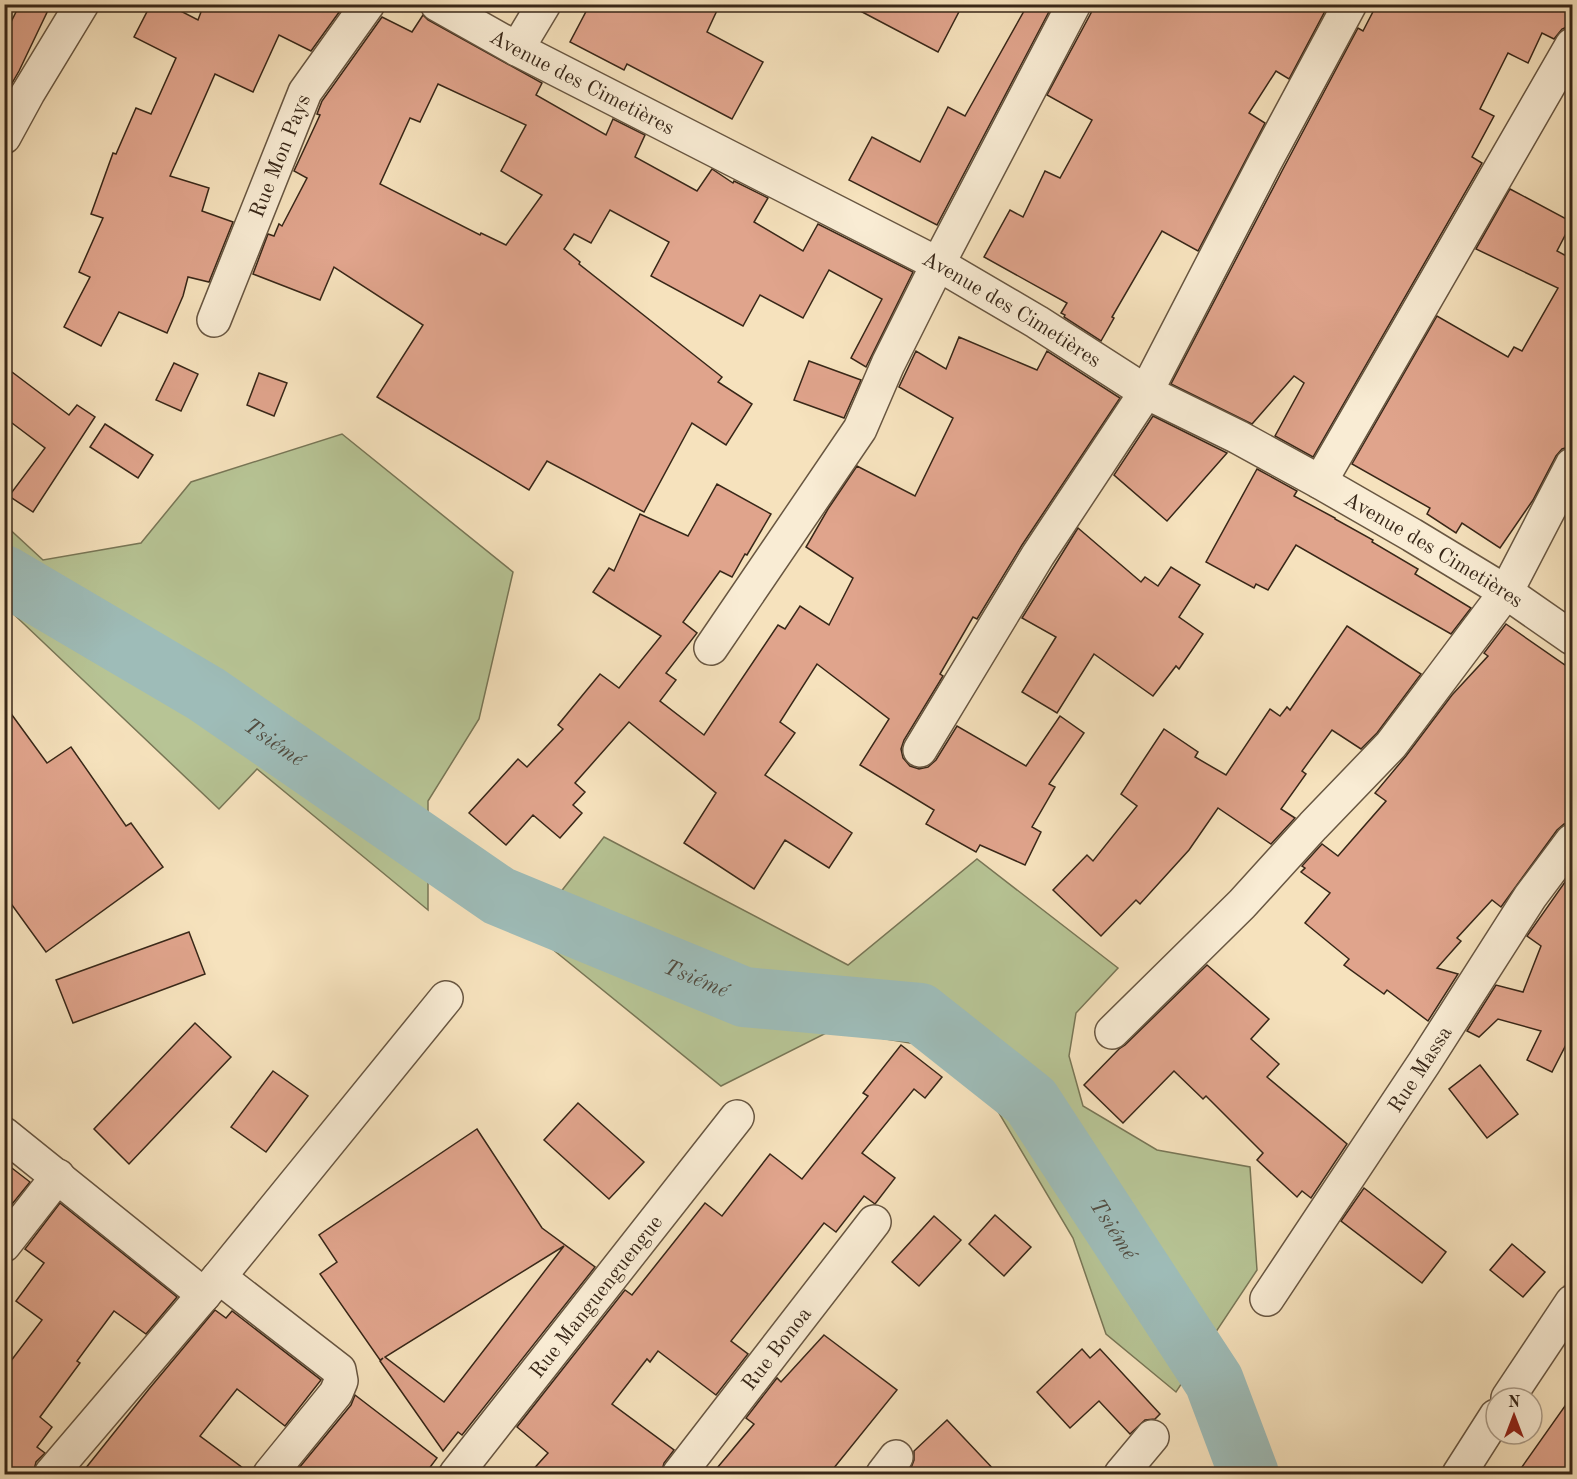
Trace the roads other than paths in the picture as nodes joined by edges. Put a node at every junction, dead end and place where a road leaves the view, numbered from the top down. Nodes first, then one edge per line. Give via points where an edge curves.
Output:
1 (82, 4) edge
2 (368, 4) edge
3 (437, 4) edge
4 (544, 4) edge
5 (1074, 4) edge
6 (1350, 4) edge
7 (1572, 45) edge
8 (516, 49) junction
9 (4, 137) edge
10 (938, 264) junction
11 (214, 320) dead end
12 (1146, 392) junction
13 (1572, 465) edge
14 (1320, 482) junction
15 (1506, 592) junction
16 (1572, 638) edge
17 (711, 648) dead end
18 (920, 750) dead end
19 (1572, 841) edge
20 (446, 998) dead end
21 (1112, 1032) dead end
22 (737, 1117) dead end
23 (4, 1134) edge
24 (58, 1176) junction
25 (874, 1222) dead end
26 (4, 1245) edge
27 (211, 1286) junction
28 (1267, 1299) dead end
29 (1572, 1302) edge
30 (1516, 1386) edge
31 (1484, 1435) edge
32 (1152, 1437) dead end
33 (51, 1474) edge
34 (270, 1474) edge
35 (456, 1474) edge
36 (679, 1474) edge
37 (1122, 1474) edge
38 (1459, 1474) edge

1 - 9 street
2 - 11 street, Rue Mon Pays via 304,92
3 - 8 street, Avenue des Cimetières
4 - 8 street
5 - 10 street
6 - 12 street
7 - 14 street
8 - 10 street, Avenue des Cimetières
10 - 12 street, Avenue des Cimetières
10 - 17 street via 860,429
12 - 14 street, Avenue des Cimetières
12 - 18 street via 1038,555
13 - 15 street
14 - 15 street, Avenue des Cimetières
15 - 16 street, Avenue des Cimetières
15 - 21 street via 1391,746 1242,904
19 - 28 street, Rue Massa via 1530,897
20 - 27 street
22 - 35 street, Rue Manguenguengue
23 - 24 street
24 - 26 street
24 - 27 street
25 - 36 street, Rue Bonoa
27 - 33 street
27 - 34 street via 339,1370 341,1381 336,1393
29 - 30 street
31 - 38 street
32 - 37 street

